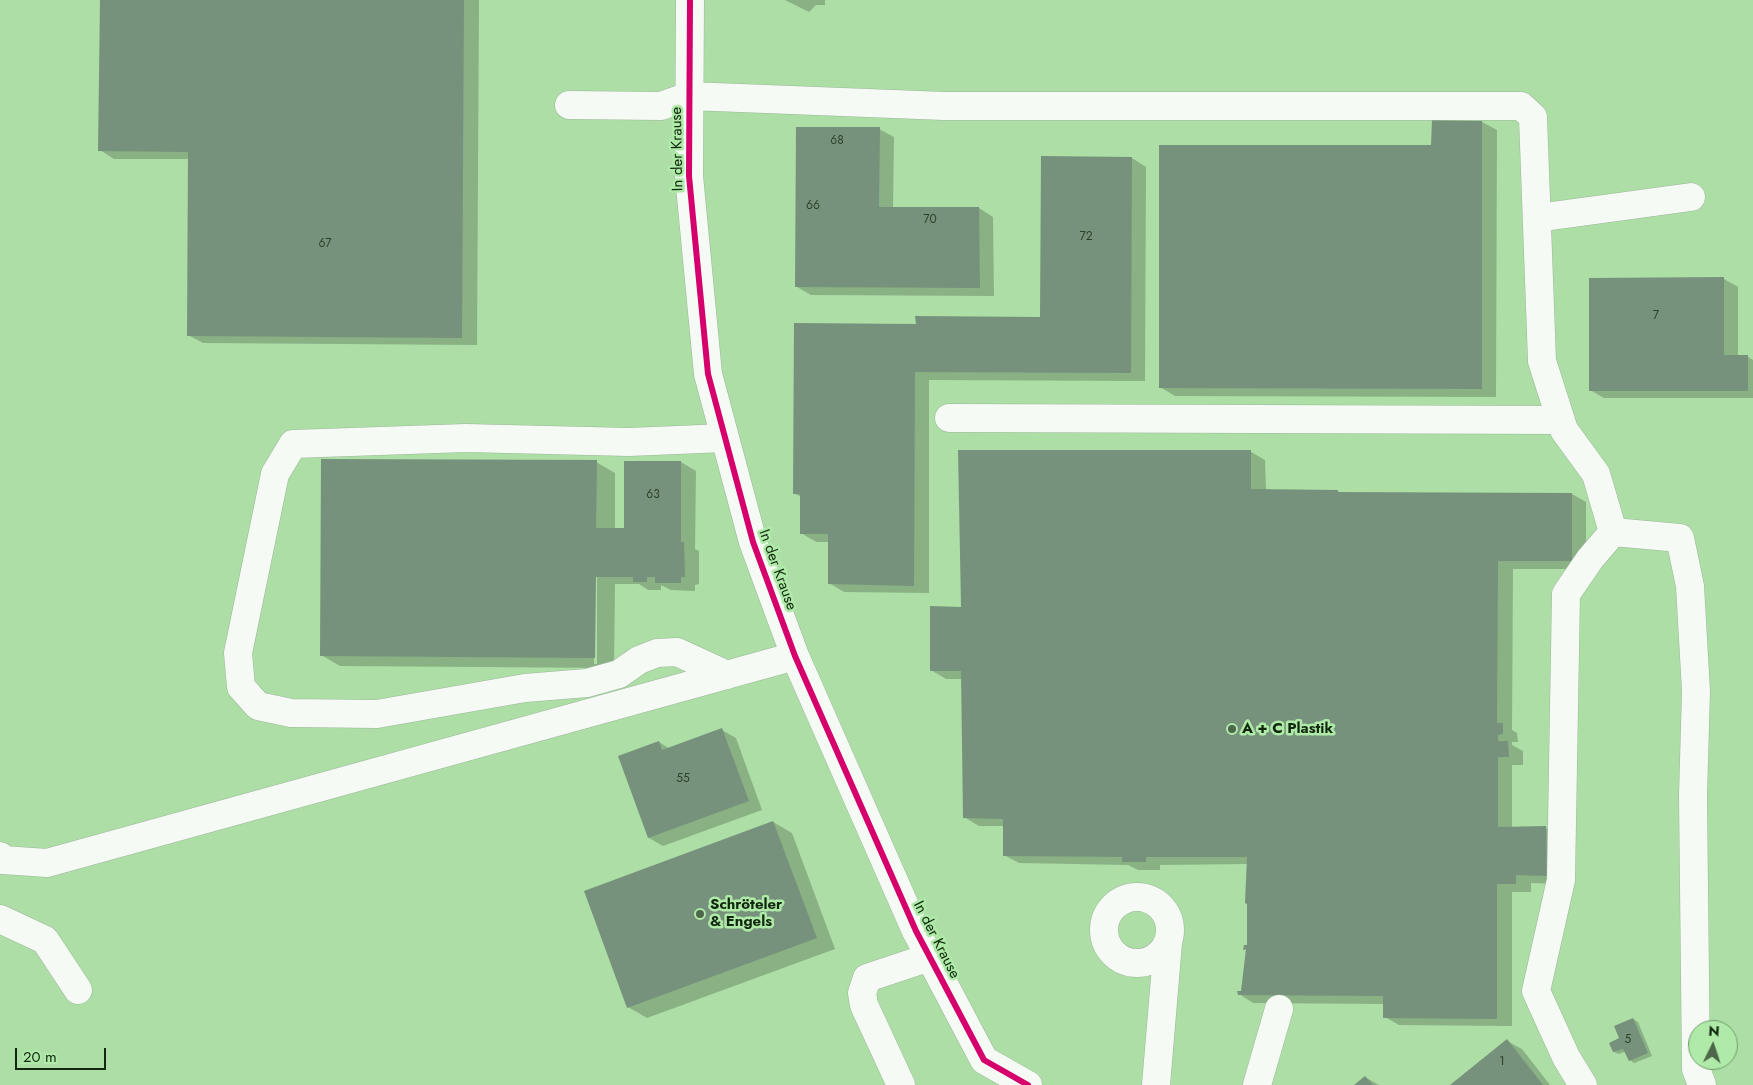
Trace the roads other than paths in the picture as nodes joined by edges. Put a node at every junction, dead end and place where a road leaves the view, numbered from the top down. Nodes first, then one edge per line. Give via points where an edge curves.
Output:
1 (690, 0) edge
2 (689, 96) junction
3 (569, 105) dead end
4 (1690, 197) dead end
5 (1537, 218) junction
6 (949, 418) dead end
7 (1561, 420) junction
8 (725, 438) junction
9 (1613, 532) junction
10 (795, 656) junction
11 (727, 675) junction
12 (1, 860) edge
13 (0, 919) edge
14 (1168, 944) dead end
15 (930, 957) junction
16 (78, 990) dead end
17 (1279, 1009) dead end
18 (900, 1085) edge
19 (1028, 1085) edge
20 (1156, 1085) edge
21 (1257, 1085) edge
22 (1583, 1085) edge
23 (1702, 1085) edge

1 - 2 street, In der Krause
2 - 3 street via 662,106
2 - 5 street via 944,106 1521,106 1533,117
2 - 8 street, In der Krause via 689,176 708,374
4 - 5 street
5 - 7 street via 1542,361
6 - 7 street
7 - 9 street via 1564,430 1596,474
8 - 10 street, In der Krause via 753,542
8 - 11 street via 629,442 466,438 293,444 275,474 238,653 241,687 258,706 291,713 377,714 525,688 587,683 618,674 657,653 677,652
9 - 22 street via 1566,594 1561,880 1536,992 1566,1057
9 - 23 street via 1680,538 1690,586 1696,691 1693,796 1696,1069
10 - 11 street
10 - 15 street, In der Krause
11 - 12 street via 47,863
13 - 16 street via 45,940
14 - 20 street
15 - 18 street via 867,978 862,993 864,1005
15 - 19 street, In der Krause via 984,1060
17 - 21 street

